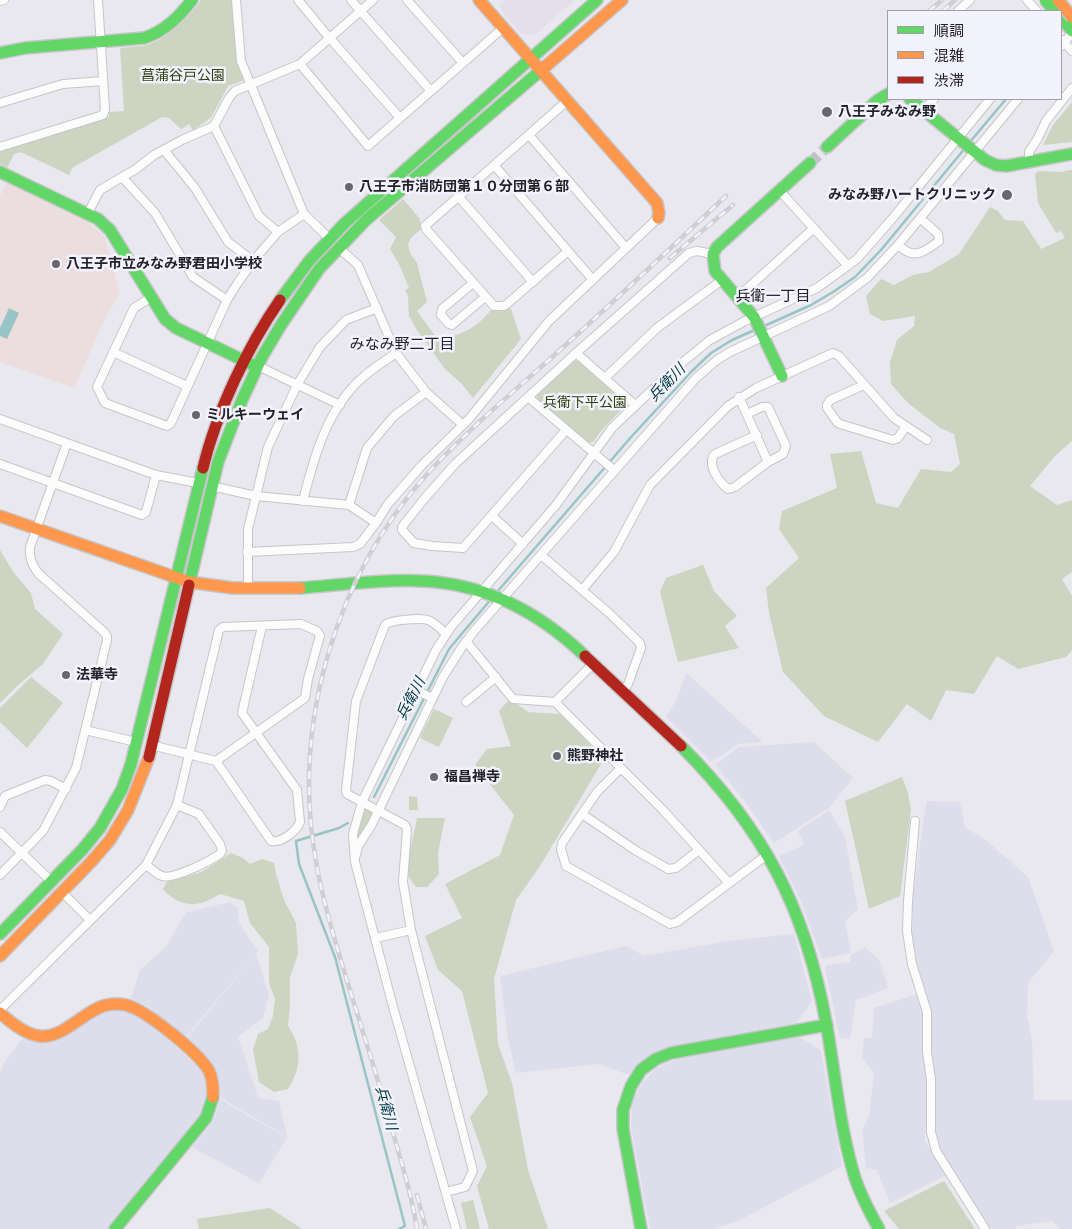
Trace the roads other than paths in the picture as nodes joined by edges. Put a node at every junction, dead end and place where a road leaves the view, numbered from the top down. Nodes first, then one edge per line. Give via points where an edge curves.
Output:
1 (4, 0) edge
2 (98, 0) edge
3 (192, 0) edge
4 (236, 0) edge
5 (298, 0) edge
6 (352, 0) edge
7 (373, 0) edge
8 (407, 0) edge
9 (479, 0) edge
10 (597, 0) edge
11 (622, 0) edge
12 (970, 0) edge
13 (1045, 0) edge
14 (1058, 0) edge
15 (1063, 0) edge
16 (0, 1) edge
17 (959, 10) edge
18 (1053, 10) edge
19 (1055, 10) edge
20 (361, 11) junction
21 (1072, 17) edge
22 (1062, 19) edge
23 (503, 28) junction
24 (1072, 32) edge
25 (330, 38) junction
26 (101, 42) junction
27 (1062, 42) edge
28 (1072, 51) edge
29 (0, 53) edge
30 (531, 59) junction
31 (463, 63) junction
32 (300, 64) junction
33 (540, 70) junction
34 (103, 81) junction
35 (250, 86) junction
36 (1072, 88) edge
37 (431, 91) junction
38 (887, 95) edge
39 (911, 100) edge
40 (933, 100) edge
41 (990, 100) edge
42 (1017, 100) edge
43 (568, 101) junction
44 (0, 103) edge
45 (924, 110) junction
46 (400, 118) junction
47 (214, 126) junction
48 (529, 135) junction
49 (967, 146) junction
50 (0, 147) edge
51 (827, 147) tunnel mouth
52 (164, 150) junction
53 (1072, 154) edge
54 (1030, 162) junction
55 (810, 163) tunnel mouth
56 (494, 165) junction
57 (0, 172) edge
58 (122, 178) junction
59 (780, 190) junction
60 (458, 196) junction
61 (88, 213) junction
62 (304, 214) junction
63 (658, 218) joint
64 (920, 218) junction
65 (814, 228) junction
66 (278, 232) junction
67 (330, 239) junction
68 (898, 245) junction
69 (339, 248) junction
70 (626, 248) junction
71 (568, 251) junction
72 (713, 254) junction
73 (253, 261) junction
74 (848, 266) junction
75 (592, 280) junction
76 (722, 280) junction
77 (533, 282) junction
78 (473, 283) junction
79 (485, 297) junction
80 (738, 297) junction
81 (150, 298) junction
82 (228, 300) junction
83 (377, 308) junction
84 (759, 327) junction
85 (207, 344) junction
86 (113, 352) junction
87 (396, 352) junction
88 (576, 353) junction
89 (245, 361) junction
90 (258, 366) junction
91 (782, 376) junction
92 (605, 378) junction
93 (298, 385) junction
94 (864, 385) junction
95 (187, 386) junction
96 (426, 392) junction
97 (528, 397) junction
98 (739, 397) junction
99 (340, 405) junction
100 (635, 405) junction
101 (747, 414) junction
102 (0, 419) edge
103 (463, 425) junction
104 (906, 426) junction
105 (566, 430) junction
106 (757, 435) junction
107 (927, 440) dead end
108 (67, 443) junction
109 (593, 453) junction
110 (768, 462) junction
111 (0, 464) edge
112 (613, 470) junction
113 (156, 475) junction
114 (53, 483) junction
115 (198, 483) junction
116 (211, 486) junction
117 (256, 496) junction
118 (303, 501) junction
119 (348, 505) junction
120 (0, 516) edge
121 (492, 516) junction
122 (376, 523) junction
123 (36, 529) junction
124 (524, 544) junction
125 (248, 552) junction
126 (541, 555) junction
127 (176, 578) junction
128 (189, 582) junction
129 (248, 589) junction
130 (582, 590) junction
131 (485, 592) junction
132 (501, 598) junction
133 (262, 626) junction
134 (446, 634) junction
135 (466, 641) junction
136 (594, 663) junction
137 (496, 678) junction
138 (623, 691) junction
139 (418, 692) junction
140 (431, 698) junction
141 (466, 702) dead end
142 (555, 702) junction
143 (85, 730) junction
144 (256, 732) junction
145 (136, 742) junction
146 (151, 745) junction
147 (189, 754) junction
148 (216, 761) junction
149 (621, 768) junction
150 (66, 789) junction
151 (363, 804) junction
152 (177, 805) junction
153 (0, 806) edge
154 (376, 809) junction
155 (582, 814) junction
156 (915, 821) dead end
157 (0, 832) edge
158 (699, 850) junction
159 (22, 853) junction
160 (767, 855) junction
161 (355, 862) junction
162 (146, 865) junction
163 (0, 875) edge
164 (51, 881) junction
165 (729, 883) junction
166 (62, 892) junction
167 (90, 920) junction
168 (411, 930) junction
169 (0, 934) edge
170 (376, 938) junction
171 (0, 956) edge
172 (0, 1012) edge
173 (827, 1025) junction
174 (446, 1192) junction
175 (115, 1229) edge
176 (456, 1229) edge
177 (641, 1229) edge
178 (879, 1229) edge
179 (985, 1229) edge

1 - 16 street
2 - 26 street
3 - 26 street via 168,26 154,34 138,40
4 - 35 street via 241,61
5 - 25 street
6 - 20 street
7 - 20 street
8 - 31 street
9 - 23 street
10 - 30 street
11 - 33 street
12 - 17 street
13 - 18 street, bridge
14 - 21 street, bridge
15 - 19 street
20 - 25 street
20 - 37 street
22 - 24 street
23 - 30 street
23 - 31 street
24 - 27 street
25 - 32 street
25 - 46 street
26 - 29 street
26 - 34 street
27 - 28 street
30 - 33 street
30 - 67 street via 361,207
31 - 37 street
32 - 35 street
32 - 46 street via 368,146
33 - 43 street
33 - 69 street via 368,218
34 - 44 street via 63,84
34 - 50 street via 103,115
35 - 47 street via 232,93
35 - 62 street
36 - 54 street via 1046,121 1028,152
37 - 46 street
38 - 51 street
39 - 45 street
40 - 45 street
41 - 49 street
42 - 49 street
43 - 48 street
43 - 63 street via 657,204
45 - 49 street
47 - 52 street
47 - 66 street via 259,216
48 - 56 street
48 - 70 street
49 - 54 street via 996,165
49 - 64 street
49 - 74 street
52 - 58 street
52 - 73 street via 195,188 230,245
53 - 54 street
55 - 59 street
56 - 60 street
56 - 71 street
57 - 61 street
58 - 61 street via 98,191
58 - 82 street via 155,213 193,277
59 - 65 street
59 - 72 street
60 - 77 street
60 - 78 street via 425,228
61 - 81 street via 110,230
62 - 66 street
62 - 67 street
63 - 70 street
64 - 68 street
64 - 68 street via 938,234 939,241 914,255
65 - 74 street
65 - 80 street
66 - 73 street
67 - 89 street via 295,280
68 - 84 street via 867,278 842,297 813,314
69 - 83 street via 357,264
69 - 90 street via 306,287
70 - 75 street
71 - 75 street
71 - 77 street
72 - 76 street via 715,271
72 - 88 street via 696,250 690,253
73 - 82 street
74 - 84 street
75 - 103 street via 548,321
76 - 80 street
76 - 92 street via 657,328
77 - 79 street via 504,306 492,305
78 - 79 street
78 - 79 street via 442,309 445,320 452,325
80 - 84 street
81 - 85 street via 168,323
81 - 86 street via 134,308
82 - 85 street
83 - 87 street
83 - 93 street via 346,320 320,347
84 - 91 street
84 - 100 street via 710,340
84 - 112 street via 706,370
85 - 89 street
85 - 95 street
86 - 95 street
86 - 95 street via 97,387 108,405 167,426
87 - 96 street
87 - 99 street via 362,378
88 - 92 street
88 - 97 street
89 - 90 street
89 - 115 street via 218,419
90 - 93 street
90 - 116 street via 231,424
91 - 94 street via 833,353
91 - 98 street
92 - 100 street
93 - 99 street
93 - 117 street via 268,447
94 - 104 street via 894,418
94 - 104 street via 827,402 827,408 837,422 893,440
96 - 103 street
96 - 119 street via 394,416 367,448
97 - 105 street
97 - 121 street via 449,470 402,530 414,543 460,548
98 - 101 street
98 - 130 street via 650,485 614,552
99 - 118 street via 326,428 314,459
100 - 109 street
101 - 106 street
101 - 110 street via 768,407 786,446 783,454
102 - 108 street
103 - 122 street via 422,465
104 - 107 street
105 - 109 street
105 - 121 street
106 - 110 street
106 - 110 street via 715,454 711,463 725,487 732,489
108 - 113 street
108 - 114 street
109 - 112 street
109 - 124 street
111 - 114 street
112 - 126 street
113 - 114 street via 146,512 142,515
113 - 115 street
114 - 123 street
115 - 127 street
116 - 117 street
116 - 128 street
117 - 118 street
117 - 125 street via 248,529
118 - 119 street
119 - 122 street
120 - 123 street
121 - 124 street
122 - 125 street via 360,544 353,547
123 - 127 street
123 - 143 street via 30,547 33,566 106,636
124 - 131 street
125 - 129 street
126 - 130 street
126 - 132 street
127 - 128 street
127 - 145 street
128 - 129 street
128 - 146 street
129 - 131 street via 422,581
130 - 138 street via 640,643
131 - 132 street
131 - 134 street
132 - 135 street
132 - 136 street via 543,619
133 - 144 street via 242,710
133 - 144 street via 301,624 320,636 305,698
133 - 147 street via 223,627 217,632
134 - 139 street
134 - 151 street via 425,619 390,621 385,625 356,701 346,790
135 - 137 street
135 - 140 street
136 - 138 street
136 - 142 street
137 - 141 street
137 - 142 street via 513,698
138 - 160 street via 706,772 740,814
139 - 140 street
139 - 151 street
140 - 154 street
142 - 149 street
143 - 145 street
143 - 150 street via 76,768
144 - 148 street
144 - 148 street via 299,794 299,825 280,841 271,841
145 - 164 street via 125,781 100,828
146 - 147 street
146 - 166 street via 139,786 121,823 100,852
147 - 148 street
147 - 152 street
149 - 155 street via 597,792
149 - 158 street
150 - 153 street via 45,780 5,796
150 - 159 street via 43,831
151 - 154 street
151 - 161 street via 354,828
152 - 162 street
152 - 162 street via 199,814 222,851 201,866 167,877
154 - 161 street via 358,846
154 - 168 street via 407,827 403,882
155 - 158 street via 668,869 676,868
155 - 165 street via 561,846 566,866 667,923 677,922
156 - 179 street via 907,931 912,964 927,1012 930,1132 936,1151
157 - 159 street
158 - 165 street
159 - 163 street
159 - 164 street
160 - 165 street
160 - 173 street via 804,937
161 - 170 street
162 - 167 street
164 - 169 street
166 - 167 street
166 - 171 street
167 - 172 street
168 - 170 street
168 - 174 street via 473,1171 465,1187
170 - 174 street
172 - 175 street via 22,1031 42,1036 61,1032 97,1009 118,1004 134,1008 196,1056 209,1072 213,1097 206,1118
173 - 177 street via 671,1053 641,1070 627,1094 622,1120
173 - 178 street via 855,1178
174 - 176 street

